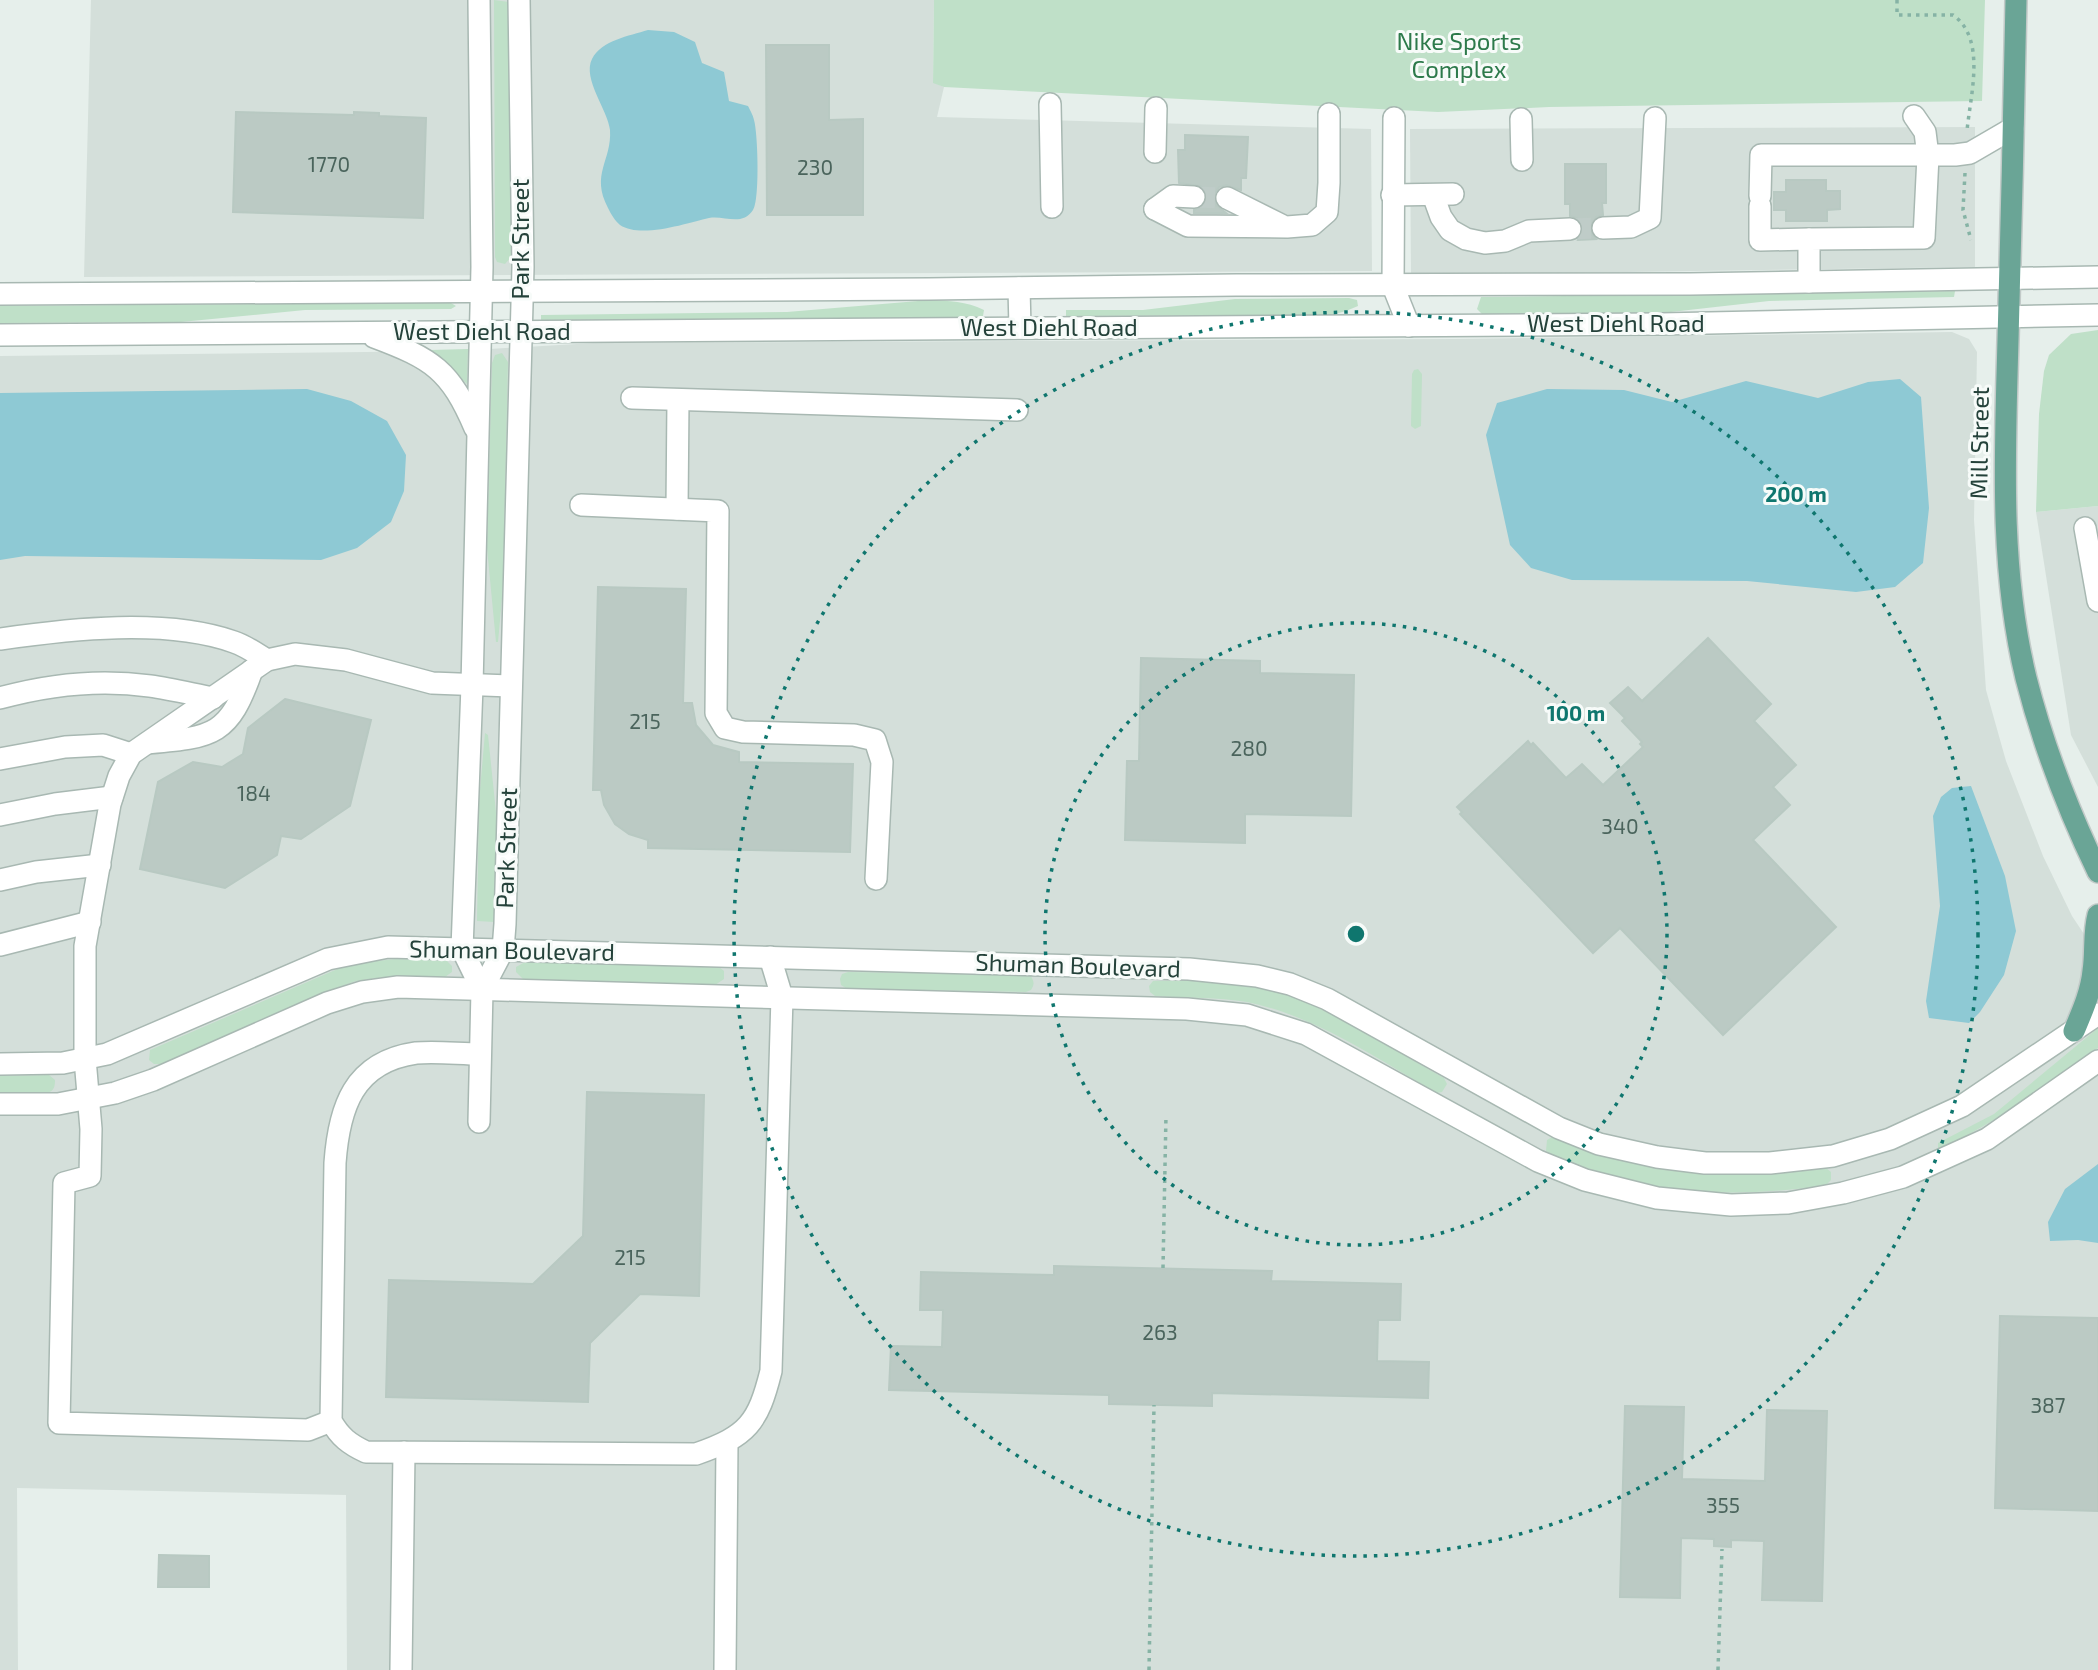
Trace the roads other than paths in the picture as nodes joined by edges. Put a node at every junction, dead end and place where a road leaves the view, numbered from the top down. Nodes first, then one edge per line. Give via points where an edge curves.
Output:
1 (479, 0) edge
2 (519, 0) edge
3 (2016, 0) edge
4 (1050, 104) dead end
5 (1156, 108) dead end
6 (1329, 114) dead end
7 (1914, 116) dead end
8 (1394, 118) dead end
9 (1655, 118) dead end
10 (1521, 119) dead end
11 (2013, 128) junction
12 (1155, 152) dead end
13 (1928, 156) junction
14 (1522, 160) dead end
15 (1392, 195) junction
16 (1194, 201) tunnel mouth
17 (1227, 202) tunnel mouth
18 (1052, 207) dead end
19 (1287, 228) junction
20 (1603, 228) tunnel mouth
21 (1570, 229) tunnel mouth
22 (1809, 239) junction
23 (2098, 277) edge
24 (2010, 278) junction
25 (1809, 282) junction
26 (1392, 286) junction
27 (1019, 288) junction
28 (481, 292) junction
29 (522, 292) junction
30 (0, 294) edge
31 (2098, 315) edge
32 (2009, 318) junction
33 (1409, 326) junction
34 (1020, 328) junction
35 (520, 331) junction
36 (480, 332) junction
37 (362, 333) junction
38 (0, 335) edge
39 (632, 398) dead end
40 (678, 400) junction
41 (1017, 410) dead end
42 (478, 434) junction
43 (581, 505) dead end
44 (677, 509) junction
45 (2085, 528) dead end
46 (2098, 601) edge
47 (0, 639) edge
48 (260, 665) junction
49 (472, 686) junction
50 (511, 686) junction
51 (0, 698) edge
52 (213, 698) junction
53 (139, 749) junction
54 (0, 759) edge
55 (112, 797) junction
56 (0, 816) edge
57 (100, 865) junction
58 (2098, 872) edge
59 (876, 878) dead end
60 (0, 880) edge
61 (2098, 915) edge
62 (90, 922) junction
63 (0, 945) edge
64 (462, 949) junction
65 (503, 950) junction
66 (769, 957) junction
67 (482, 990) junction
68 (782, 997) junction
69 (2098, 1014) edge
70 (2074, 1031) junction
71 (480, 1054) junction
72 (85, 1059) junction
73 (2098, 1061) edge
74 (0, 1063) edge
75 (89, 1099) junction
76 (0, 1104) edge
77 (479, 1122) dead end
78 (331, 1421) junction
79 (727, 1443) junction
80 (404, 1452) junction
81 (401, 1670) edge
82 (725, 1670) edge

1 - 28 street, Park Street
2 - 29 street, Park Street
3 - 11 main road, Mill Street
4 - 18 street
5 - 12 street
6 - 19 street via 1326,212 1312,225
7 - 13 street via 1925,132
8 - 15 street
9 - 20 street via 1650,218 1630,226
10 - 14 street
11 - 13 street via 1966,153
11 - 24 main road, Mill Street
13 - 22 street via 1924,237
13 - 22 street via 1760,155 1760,240
15 - 21 street via 1443,195 1441,217 1450,230 1485,243 1529,231
15 - 26 street
16 - 19 street via 1155,209 1188,226
17 - 19 street
22 - 25 street
23 - 24 street, West Diehl Road
24 - 25 street, West Diehl Road
24 - 32 main road, Mill Street
25 - 26 street, West Diehl Road
26 - 27 street, West Diehl Road
26 - 33 street
27 - 29 street, West Diehl Road
27 - 34 street
28 - 29 street, West Diehl Road
28 - 30 street, West Diehl Road
28 - 36 street, Park Street
29 - 35 street, Park Street
31 - 32 street, West Diehl Road
32 - 33 street, West Diehl Road
32 - 58 main road, Mill Street via 2004,481 2014,613 2026,678 2048,749
33 - 34 street, West Diehl Road
34 - 35 street, West Diehl Road
35 - 36 street, West Diehl Road
35 - 50 street, Park Street
36 - 37 street, West Diehl Road
36 - 42 street, Park Street
37 - 38 street, West Diehl Road
37 - 42 street via 408,349 440,371 461,395
39 - 40 street
40 - 41 street
40 - 44 street
42 - 49 street, Park Street
43 - 44 street
44 - 59 street via 718,511 716,713 725,728 875,740 882,762
45 - 46 street
47 - 48 street via 69,629 195,632 236,643
48 - 49 street via 295,654 346,660 432,683
48 - 52 street
48 - 53 street via 237,708 218,729
49 - 50 street
49 - 64 street, Park Street
50 - 65 street, Park Street
51 - 52 street via 95,683 148,685
52 - 53 street
53 - 54 street via 65,747
53 - 55 street via 119,776
55 - 56 street
55 - 57 street
57 - 60 street
57 - 62 street
61 - 70 main road via 2093,972
62 - 63 street
62 - 72 street via 85,946
64 - 65 street, Shuman Boulevard
64 - 67 street, Park Street
64 - 72 street, Shuman Boulevard via 388,947 328,959 107,1054
65 - 66 street, Shuman Boulevard
65 - 67 street, Park Street
66 - 68 street
66 - 70 street, Shuman Boulevard via 1189,969 1256,976 1326,999 1559,1128 1599,1144 1705,1163 1770,1163 1833,1156 1890,1139 1962,1106
67 - 68 street, Shuman Boulevard
67 - 71 street
67 - 75 street, Shuman Boulevard via 397,987 362,992 153,1080
68 - 73 street, Shuman Boulevard via 1187,1009 1247,1015 1306,1034 1501,1142 1585,1180 1657,1198 1731,1205 1788,1203 1903,1177 1987,1139
68 - 79 street via 771,1371 764,1401 750,1424
69 - 70 street, Shuman Boulevard
71 - 77 street
71 - 78 street via 416,1053 387,1061 362,1079 345,1104 335,1163
72 - 74 street, Shuman Boulevard
72 - 75 street
75 - 76 street, Shuman Boulevard
75 - 78 street via 90,1176 64,1184 58,1423 308,1430
78 - 80 street via 338,1434 366,1451
79 - 80 street via 696,1454
79 - 82 street
80 - 81 street

